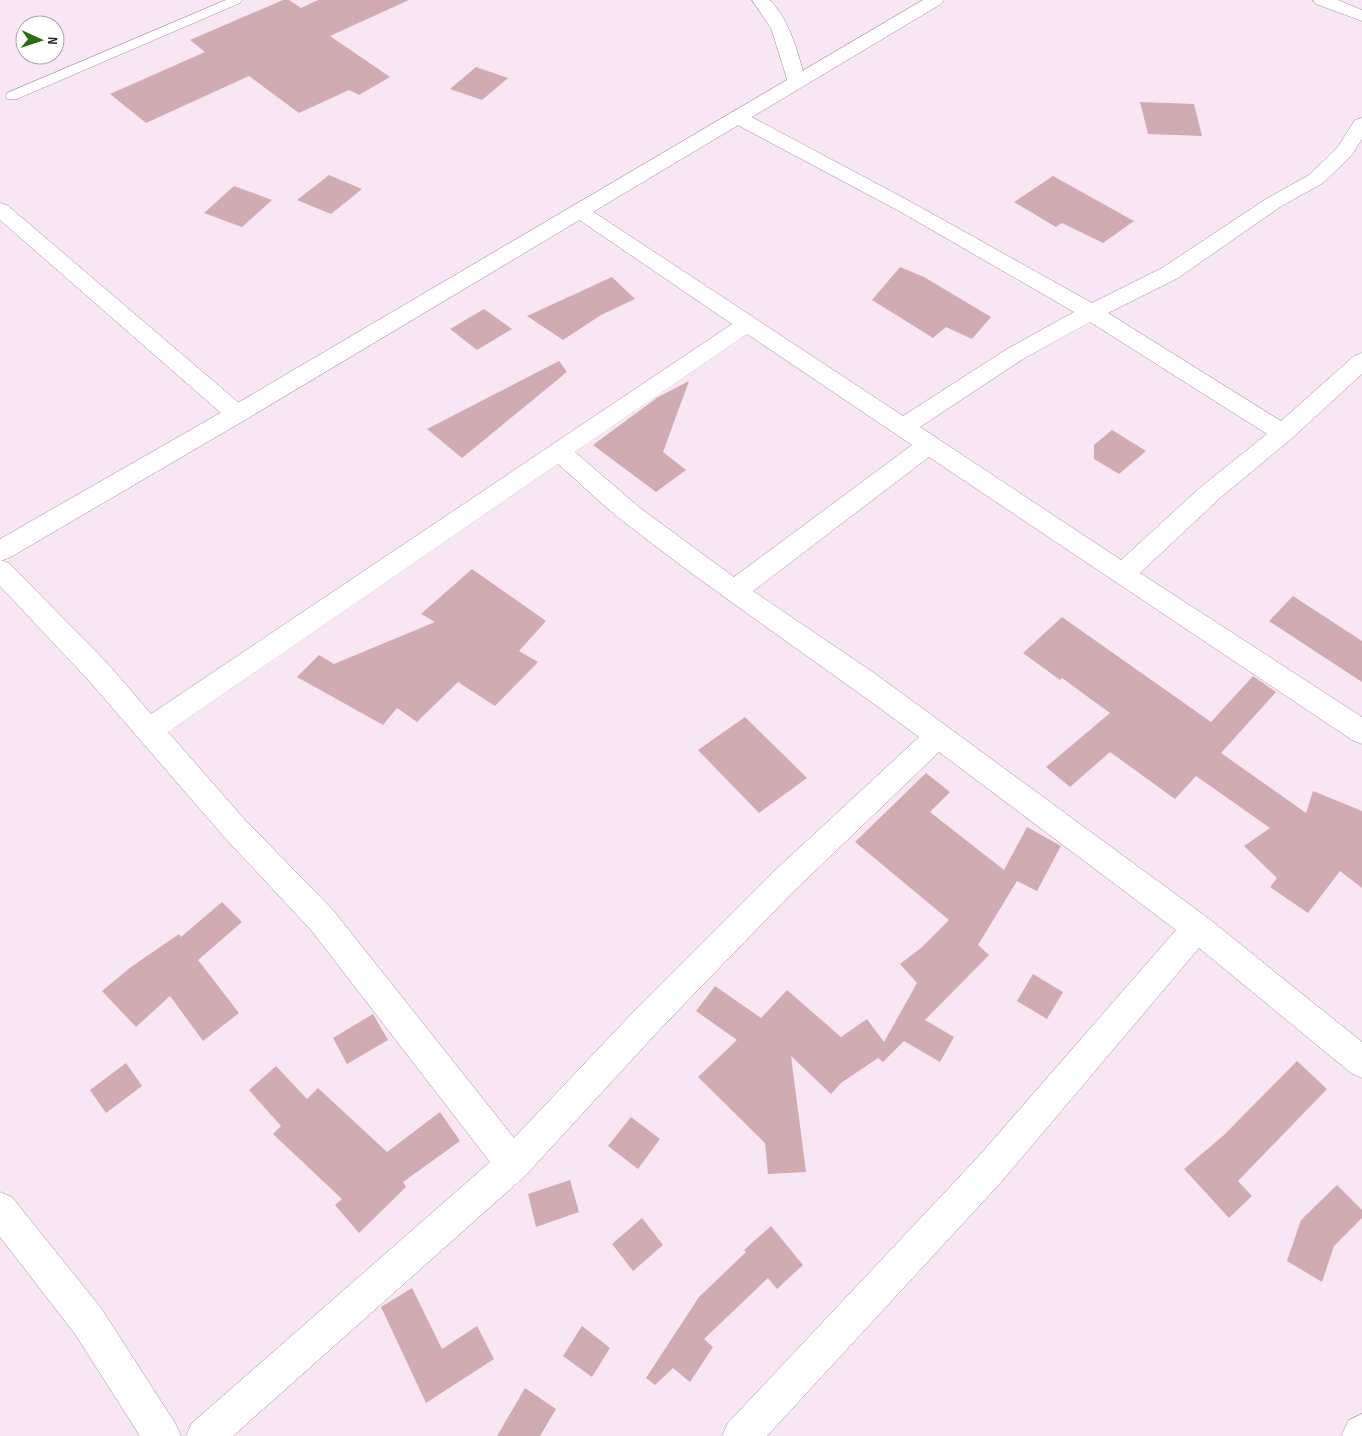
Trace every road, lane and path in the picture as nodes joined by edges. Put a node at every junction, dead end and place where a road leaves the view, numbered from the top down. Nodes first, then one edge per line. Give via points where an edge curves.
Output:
1 (761, 0) edge
2 (936, 0) edge
3 (1322, 0) edge
4 (229, 1) edge
5 (1362, 16) edge
6 (797, 82) junction
7 (12, 96) dead end
8 (738, 117) junction
9 (1362, 124) edge
10 (0, 209) edge
11 (579, 211) junction
12 (1091, 312) junction
13 (748, 323) junction
14 (1362, 361) edge
15 (237, 414) junction
16 (903, 427) junction
17 (1283, 433) junction
18 (930, 446) junction
19 (559, 451) junction
20 (0, 551) edge
21 (0, 570) edge
22 (1122, 574) junction
23 (734, 591) junction
24 (149, 730) junction
25 (1362, 732) edge
26 (938, 736) junction
27 (1197, 928) junction
28 (1362, 1062) edge
29 (513, 1164) junction
30 (0, 1209) edge
31 (1362, 1433) edge
32 (162, 1436) edge
33 (205, 1436) edge
34 (741, 1436) edge
35 (1360, 1436) edge

1 - 6 street via 772,11 784,36
2 - 6 street
3 - 5 street
4 - 7 lane
6 - 8 street
8 - 11 street
8 - 12 street
9 - 12 street via 1344,152 1316,179 1273,203 1170,273
10 - 15 street
11 - 13 street
11 - 15 street
12 - 16 street via 1015,354
12 - 17 street
13 - 16 street
13 - 19 street
14 - 17 street
15 - 20 street
16 - 18 street
17 - 22 street via 1211,492
18 - 22 street
18 - 23 street
19 - 23 street via 631,514
19 - 24 street
21 - 24 street
22 - 25 street
23 - 26 street via 860,677
24 - 29 street via 235,829 322,920
26 - 27 street
26 - 29 street via 781,884 650,1017
27 - 28 street
27 - 34 street via 990,1170
29 - 33 street
30 - 32 street via 88,1321
31 - 35 street

